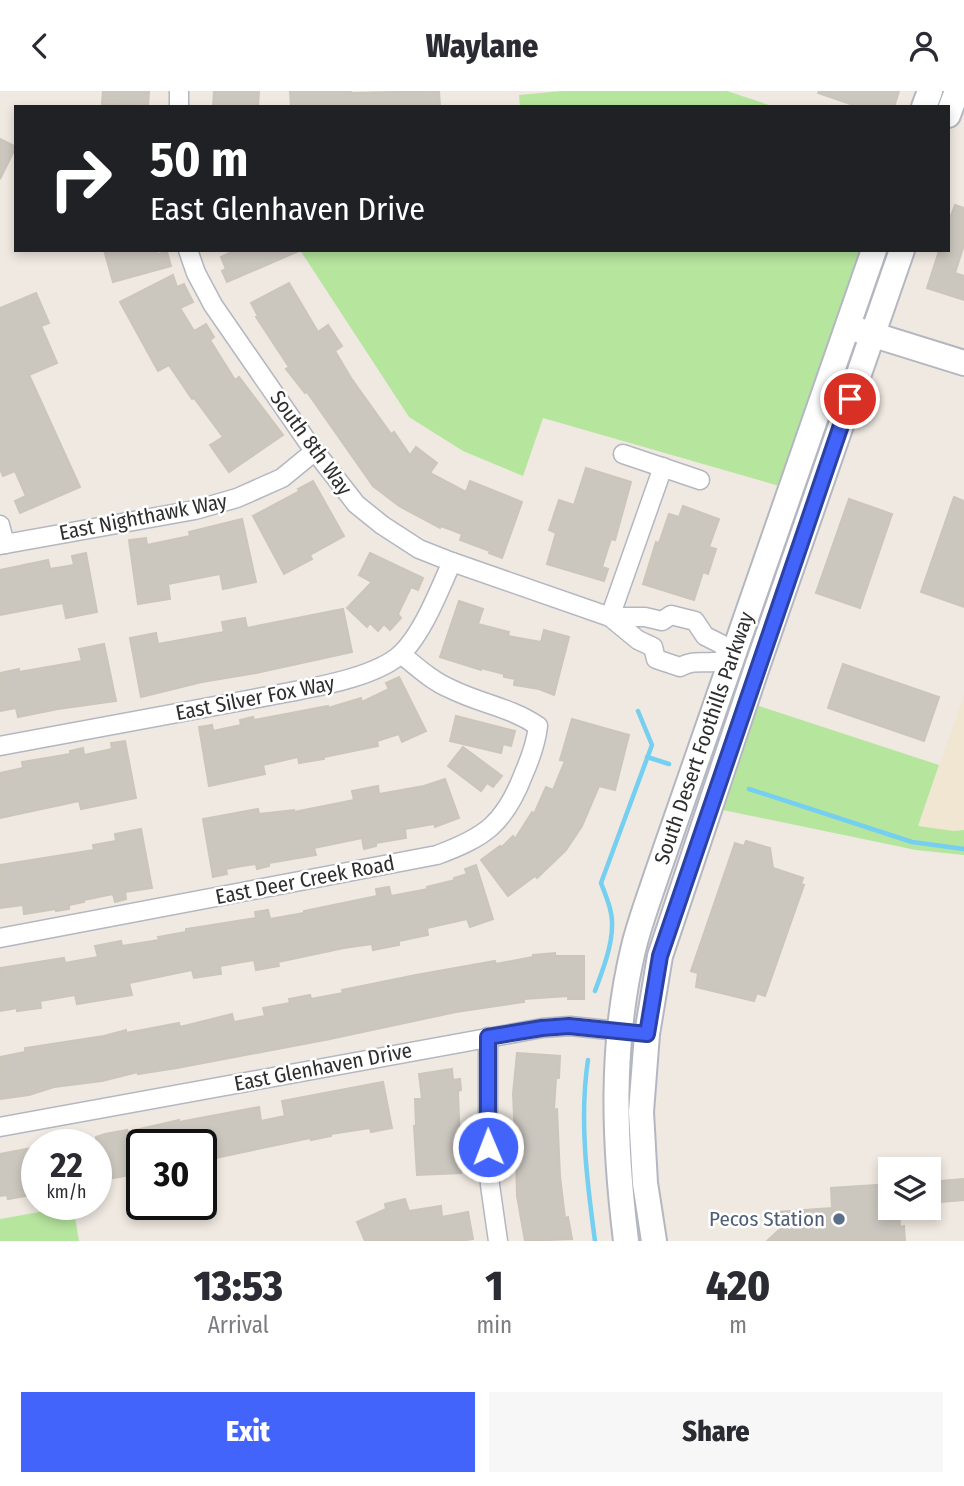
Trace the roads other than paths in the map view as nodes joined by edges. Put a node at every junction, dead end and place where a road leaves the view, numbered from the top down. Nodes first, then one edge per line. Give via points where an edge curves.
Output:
1 (957, 91) edge
2 (950, 110) edge
3 (189, 252) edge
4 (873, 252) edge
5 (901, 252) edge
6 (848, 326) junction
7 (872, 334) junction
8 (964, 363) edge
9 (315, 451) junction
10 (623, 454) dead end
11 (663, 467) junction
12 (701, 480) dead end
13 (0, 525) edge
14 (2, 544) edge
15 (452, 562) junction
16 (610, 617) junction
17 (662, 621) junction
18 (701, 630) junction
19 (653, 647) junction
20 (401, 654) junction
21 (732, 659) junction
22 (690, 662) junction
23 (0, 746) edge
24 (0, 938) edge
25 (619, 1030) junction
26 (647, 1034) junction
27 (488, 1037) junction
28 (0, 1128) edge
29 (498, 1241) edge
30 (626, 1241) edge
31 (654, 1241) edge

1 - 2 street
3 - 9 street, South 8th Way via 213,305
4 - 6 street, South Desert Foothills Parkway
5 - 7 street, South Desert Foothills Parkway
6 - 7 street
6 - 21 street, South Desert Foothills Parkway
7 - 8 street
7 - 26 street, South Desert Foothills Parkway via 660,956
9 - 14 street, East Nighthawk Way via 282,478 227,501
9 - 15 street, South 8th Way via 356,504 419,549
10 - 11 street
11 - 12 street
11 - 16 street
13 - 14 street
15 - 16 street, South 8th Way
15 - 20 street, East Silver Fox Way via 434,602
16 - 17 street, South 8th Way
16 - 19 street, South 8th Way via 638,641
17 - 18 street, South 8th Way via 671,615 695,621
17 - 19 street
18 - 21 street, South 8th Way
18 - 22 street
19 - 22 street, South 8th Way via 656,659 680,667
20 - 23 street, East Silver Fox Way via 370,672 332,684
20 - 24 street, East Deer Creek Road via 452,690 520,714 538,726 537,742 512,802 491,828 469,843 437,855
21 - 22 street, South 8th Way
21 - 25 street, South Desert Foothills Parkway via 639,932
25 - 26 street, East Glenhaven Drive
25 - 27 street, East Glenhaven Drive via 569,1026
25 - 30 street, South Desert Foothills Parkway via 616,1152
26 - 31 street, South Desert Foothills Parkway via 641,1128
27 - 28 street, East Glenhaven Drive
27 - 29 street via 488,1147

